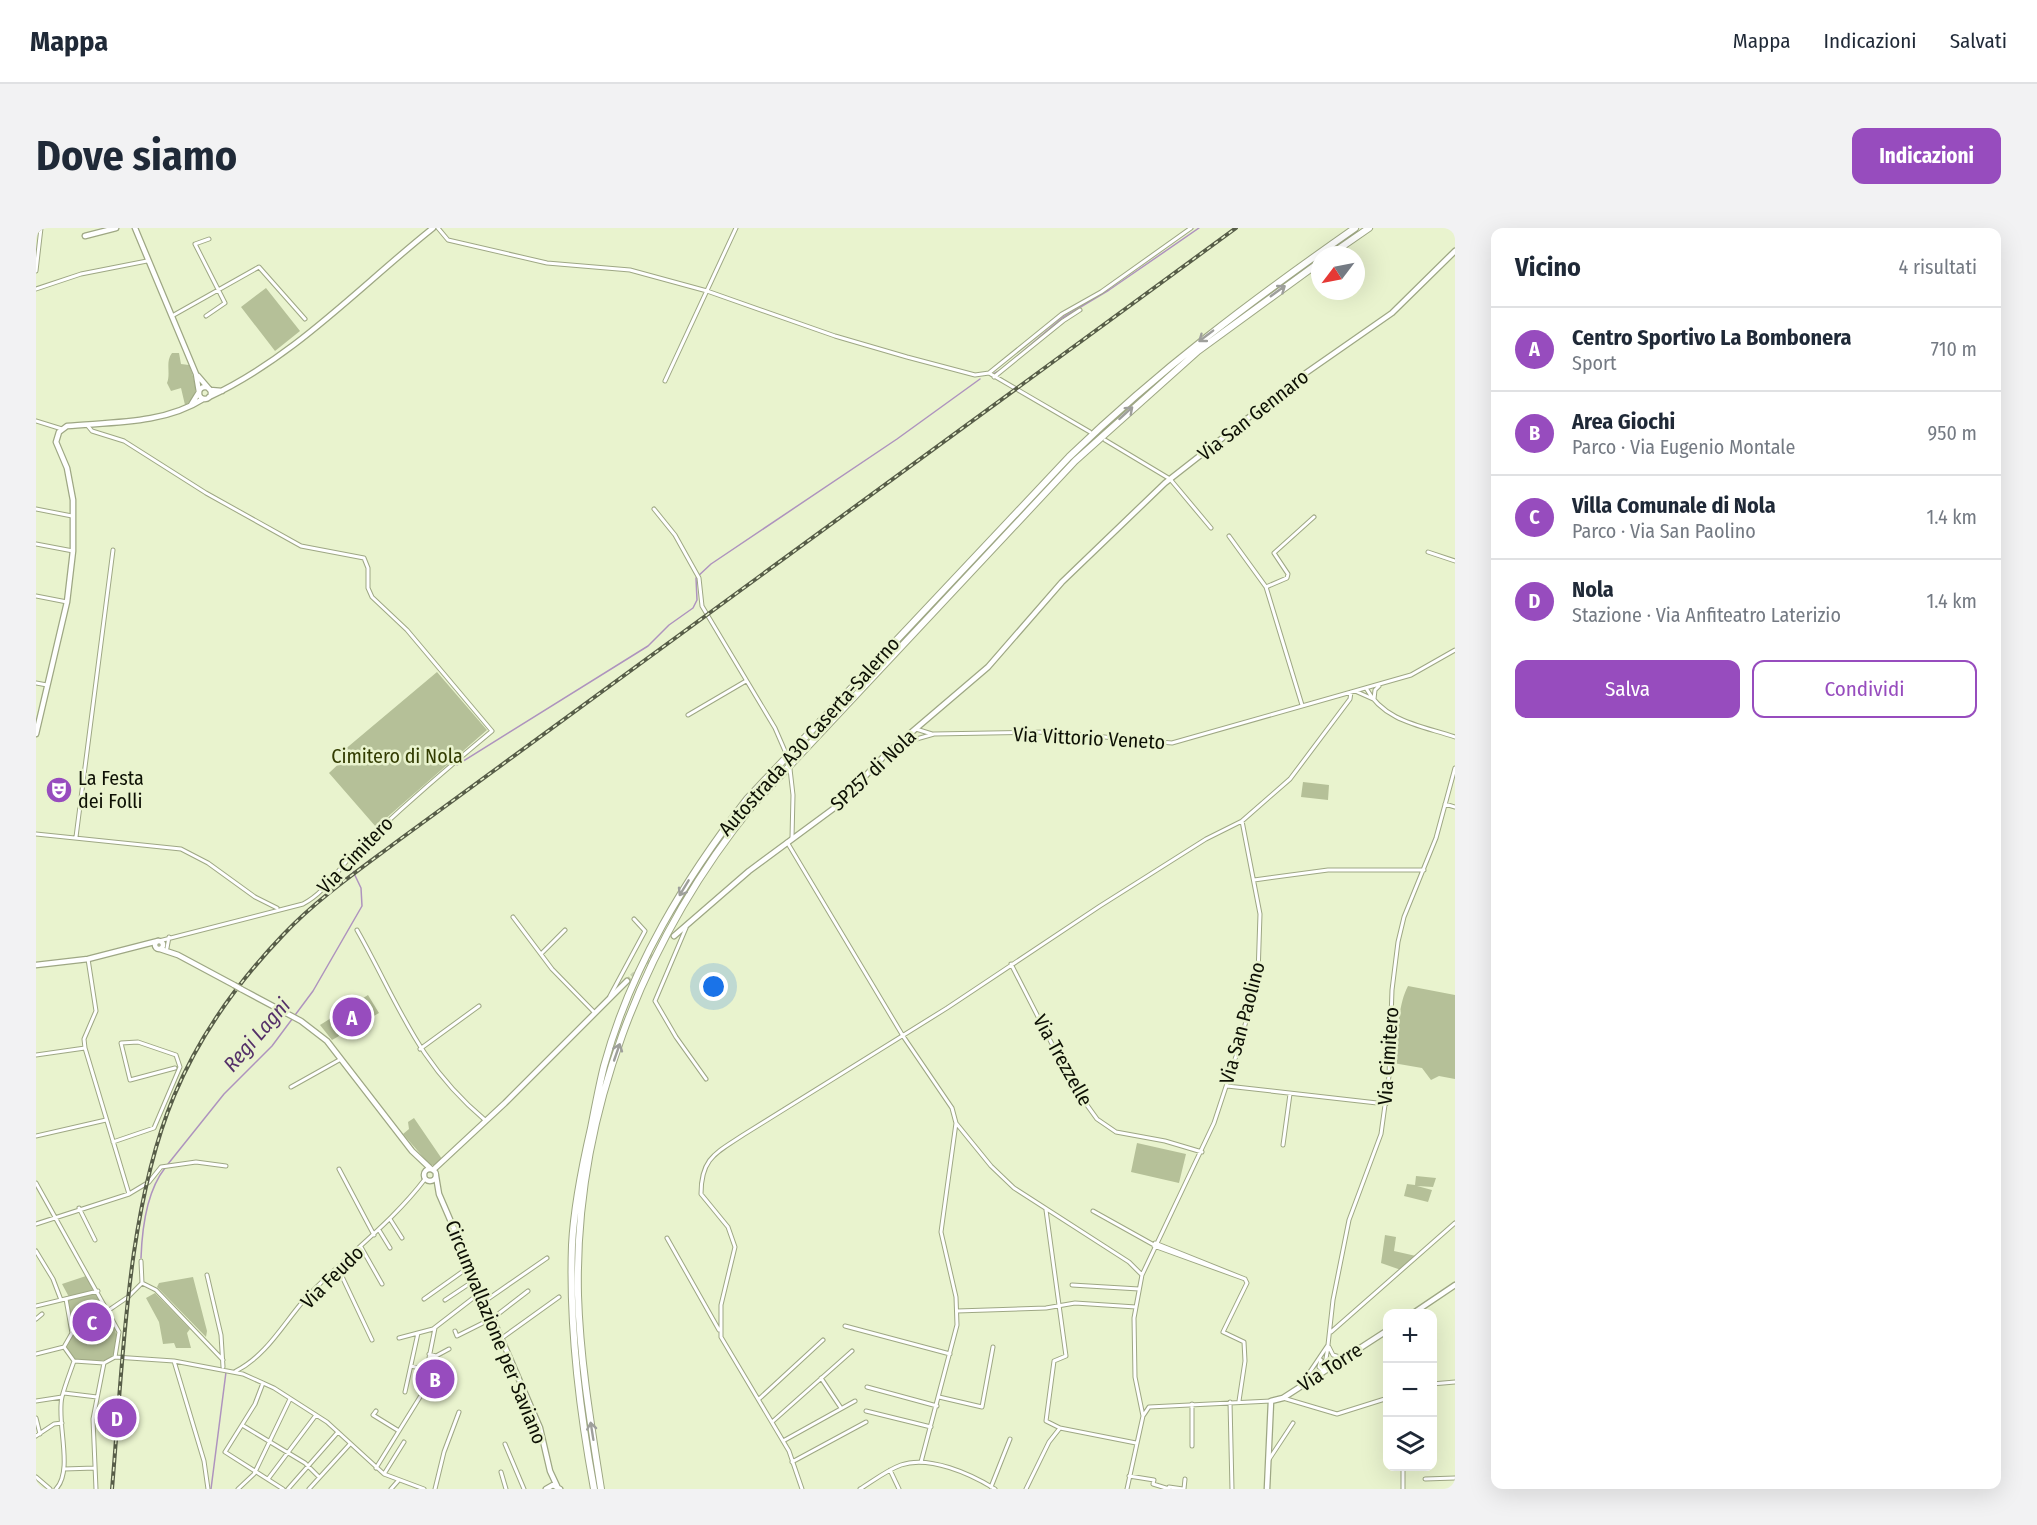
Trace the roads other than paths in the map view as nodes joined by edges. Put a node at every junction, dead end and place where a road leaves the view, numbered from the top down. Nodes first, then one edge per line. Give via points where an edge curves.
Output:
1 (41, 228) edge
2 (116, 228) edge
3 (135, 228) edge
4 (432, 228) edge
5 (438, 228) edge
6 (736, 228) edge
7 (1191, 228) edge
8 (1355, 228) edge
9 (1369, 228) edge
10 (85, 236) dead end
11 (209, 239) dead end
12 (1343, 246) edge
13 (1455, 251) edge
14 (147, 261) junction
15 (1311, 269) edge
16 (36, 271) edge
17 (36, 289) edge
18 (218, 290) junction
19 (707, 291) junction
20 (1080, 310) dead end
21 (172, 316) junction
22 (206, 316) dead end
23 (305, 319) dead end
24 (196, 374) junction
25 (989, 374) junction
26 (994, 377) junction
27 (665, 381) dead end
28 (208, 388) junction
29 (223, 391) junction
30 (199, 392) junction
31 (206, 398) junction
32 (190, 406) junction
33 (36, 421) edge
34 (87, 424) junction
35 (62, 429) junction
36 (1090, 432) dead end
37 (1105, 440) dead end
38 (1170, 479) junction
39 (36, 508) edge
40 (654, 509) dead end
41 (73, 516) junction
42 (1314, 517) dead end
43 (1211, 528) dead end
44 (1229, 536) dead end
45 (36, 544) edge
46 (113, 550) dead end
47 (73, 552) junction
48 (1428, 552) dead end
49 (1455, 561) edge
50 (1058, 587) joint
51 (1266, 587) junction
52 (36, 596) edge
53 (67, 602) junction
54 (1455, 650) edge
55 (746, 681) junction
56 (36, 682) edge
57 (1381, 684) junction
58 (47, 685) junction
59 (1366, 688) junction
60 (1353, 692) junction
61 (1375, 700) junction
62 (1302, 705) junction
63 (688, 715) dead end
64 (924, 722) junction
65 (916, 729) junction
66 (927, 732) junction
67 (36, 734) edge
68 (934, 734) junction
69 (1455, 737) edge
70 (895, 746) junction
71 (785, 751) dead end
72 (1455, 768) edge
73 (790, 769) dead end
74 (1445, 804) junction
75 (1455, 807) edge
76 (1242, 821) junction
77 (36, 834) edge
78 (76, 837) junction
79 (792, 838) junction
80 (787, 842) junction
81 (1424, 870) junction
82 (1254, 880) junction
83 (278, 909) junction
84 (513, 917) dead end
85 (634, 919) dead end
86 (688, 923) junction
87 (357, 930) dead end
88 (565, 930) dead end
89 (170, 936) junction
90 (674, 936) dead end
91 (160, 941) junction
92 (136, 947) junction
93 (158, 948) junction
94 (167, 948) junction
95 (541, 954) junction
96 (178, 955) junction
97 (88, 958) junction
98 (1011, 964) junction
99 (36, 965) edge
100 (627, 981) tunnel mouth
101 (610, 998) junction
102 (479, 1006) dead end
103 (595, 1012) junction
104 (903, 1036) junction
105 (85, 1048) junction
106 (420, 1049) junction
107 (36, 1055) edge
108 (341, 1059) junction
109 (175, 1068) dead end
110 (706, 1079) dead end
111 (1226, 1086) junction
112 (291, 1087) dead end
113 (1291, 1093) junction
114 (1386, 1104) junction
115 (106, 1120) junction
116 (487, 1121) junction
117 (956, 1123) junction
118 (36, 1136) edge
119 (113, 1142) junction
120 (1283, 1145) dead end
121 (412, 1151) junction
122 (1202, 1152) junction
123 (226, 1166) dead end
124 (339, 1169) dead end
125 (434, 1172) junction
126 (426, 1178) junction
127 (36, 1183) edge
128 (129, 1194) junction
129 (439, 1194) junction
130 (79, 1208) junction
131 (1046, 1210) junction
132 (1093, 1211) dead end
133 (56, 1218) junction
134 (390, 1219) junction
135 (1455, 1223) edge
136 (36, 1224) edge
137 (379, 1230) junction
138 (374, 1235) junction
139 (402, 1238) dead end
140 (667, 1238) dead end
141 (95, 1240) dead end
142 (1154, 1245) junction
143 (361, 1247) junction
144 (390, 1248) dead end
145 (36, 1251) edge
146 (547, 1258) dead end
147 (141, 1262) dead end
148 (471, 1266) junction
149 (338, 1268) junction
150 (207, 1275) dead end
151 (1142, 1275) junction
152 (476, 1279) junction
153 (142, 1283) junction
154 (382, 1284) dead end
155 (1072, 1285) dead end
156 (1455, 1286) edge
157 (1139, 1289) junction
158 (98, 1291) junction
159 (528, 1291) dead end
160 (481, 1292) junction
161 (559, 1297) dead end
162 (424, 1299) dead end
163 (63, 1300) junction
164 (445, 1300) dead end
165 (485, 1301) junction
166 (36, 1306) edge
167 (1059, 1306) junction
168 (1136, 1307) junction
169 (1420, 1309) edge
170 (109, 1310) junction
171 (957, 1311) junction
172 (42, 1314) dead end
173 (493, 1318) junction
174 (36, 1319) edge
175 (436, 1326) junction
176 (845, 1326) dead end
177 (719, 1330) junction
178 (455, 1331) dead end
179 (1331, 1332) junction
180 (418, 1333) junction
181 (1383, 1333) edge
182 (399, 1338) dead end
183 (502, 1339) junction
184 (372, 1340) dead end
185 (823, 1340) dead end
186 (1328, 1345) junction
187 (64, 1347) junction
188 (993, 1347) dead end
189 (449, 1349) dead end
190 (852, 1351) dead end
191 (36, 1354) edge
192 (429, 1354) junction
193 (950, 1354) junction
194 (1322, 1356) junction
195 (115, 1357) junction
196 (1343, 1358) junction
197 (223, 1360) junction
198 (74, 1361) junction
199 (174, 1361) junction
200 (104, 1363) junction
201 (246, 1365) junction
202 (411, 1366) junction
203 (223, 1368) junction
204 (427, 1370) junction
205 (236, 1371) junction
206 (1323, 1371) junction
207 (243, 1374) junction
208 (821, 1378) junction
209 (1455, 1382) edge
210 (263, 1383) junction
211 (1437, 1384) edge
212 (867, 1387) dead end
213 (1299, 1387) junction
214 (446, 1388) dead end
215 (405, 1392) dead end
216 (63, 1395) junction
217 (98, 1397) junction
218 (420, 1397) dead end
219 (939, 1397) junction
220 (291, 1398) junction
221 (1283, 1398) junction
222 (759, 1399) junction
223 (1383, 1400) edge
224 (36, 1401) edge
225 (855, 1401) dead end
226 (1271, 1401) junction
227 (1230, 1402) junction
228 (1239, 1402) junction
229 (1192, 1404) junction
230 (937, 1406) junction
231 (841, 1408) junction
232 (376, 1411) dead end
233 (459, 1412) dead end
234 (866, 1412) dead end
235 (316, 1415) junction
236 (1143, 1416) junction
237 (36, 1418) edge
238 (772, 1422) junction
239 (866, 1422) dead end
240 (62, 1423) junction
241 (1293, 1423) dead end
242 (242, 1425) junction
243 (931, 1427) junction
244 (1060, 1428) junction
245 (338, 1431) junction
246 (399, 1431) junction
247 (38, 1435) edge
248 (1010, 1439) dead end
249 (269, 1441) junction
250 (783, 1441) junction
251 (404, 1442) dead end
252 (1136, 1443) junction
253 (351, 1444) junction
254 (506, 1444) dead end
255 (1192, 1446) dead end
256 (287, 1452) junction
257 (1269, 1461) junction
258 (792, 1462) junction
259 (919, 1462) junction
260 (309, 1466) junction
261 (95, 1468) junction
262 (376, 1468) junction
263 (64, 1469) junction
264 (254, 1470) junction
265 (890, 1470) junction
266 (550, 1471) junction
267 (1403, 1471) edge
268 (501, 1472) dead end
269 (384, 1474) junction
270 (1129, 1476) junction
271 (36, 1477) edge
272 (319, 1477) junction
273 (1455, 1478) edge
274 (268, 1479) junction
275 (1185, 1479) dead end
276 (1425, 1479) dead end
277 (398, 1480) junction
278 (558, 1487) edge
279 (416, 1488) edge
280 (547, 1488) edge
281 (993, 1488) edge
282 (1169, 1488) edge
283 (50, 1489) edge
284 (56, 1489) edge
285 (96, 1489) edge
286 (207, 1489) edge
287 (238, 1489) edge
288 (285, 1489) edge
289 (309, 1489) edge
290 (391, 1489) edge
291 (424, 1489) edge
292 (435, 1489) edge
293 (506, 1489) edge
294 (524, 1489) edge
295 (594, 1489) edge
296 (601, 1489) edge
297 (802, 1489) edge
298 (860, 1489) edge
299 (899, 1489) edge
300 (1026, 1489) edge
301 (1127, 1489) edge
302 (1183, 1489) edge
303 (1232, 1489) edge
304 (1267, 1489) edge
305 (1402, 1489) edge

1 - 16 street
2 - 10 main road
3 - 14 main road
4 - 29 main road via 327,319 247,379
5 - 19 street via 448,240 547,263 630,270
6 - 19 street
7 - 25 street via 1101,292 1062,314
8 -> 295 highway, Autostrada A30 Caserta-Salerno via 1192,346 1077,449 747,799 688,881 648,954 604,1065 579,1182 572,1243 572,1297 579,1409
9 - 12 highway
11 - 18 street via 195,244
13 - 38 main road, Via San Gennaro via 1383,320 1303,375
14 - 17 street via 81,274
14 - 21 main road
296 -> 15 highway, Autostrada A30 Caserta-Salerno via 588,1407 578,1295 585,1182 612,1067 639,990 678,912 723,842 753,805 1075,461 1198,351
18 - 21 street
18 - 22 street via 225,304
18 - 23 street via 258,267
19 - 25 street via 835,336 975,375
19 - 27 street
20 - 26 street
21 - 24 main road
24 - 28 main road
24 - 30 main road
25 - 26 street
26 - 36 street
28 - 29 main road
28 - 30 main road
28 - 31 main road via 211,393
29 - 31 main road
30 - 31 main road
30 - 32 main road
31 - 32 main road
32 - 34 main road via 151,418
33 - 35 street
34 - 35 main road
34 - 83 street, Via Cimitero via 92,431 124,441 301,546 364,558 372,597 407,630 492,731 410,800 311,900
35 - 41 main road via 56,442 67,468
37 - 38 street
38 - 43 street
38 - 50 main road, Via San Gennaro
39 - 41 street
40 - 55 street via 675,535 697,576 702,606
41 - 47 main road
42 - 51 street via 1274,553 1288,574
44 - 51 street
45 - 47 street
46 - 78 street
47 - 53 main road
48 - 49 street
50 - 64 main road, SP257 di Nola via 1003,651
51 - 62 street
52 - 53 street
53 - 58 main road
54 - 57 street, Via Vittorio Veneto via 1411,675
55 - 63 street
55 - 71 street
56 - 58 street
57 - 59 street, Via Vittorio Veneto
57 - 61 street via 1375,690
58 - 67 main road
59 - 60 street, Via Vittorio Veneto
59 - 61 street
60 - 61 street
60 - 62 street, Via Vittorio Veneto
60 - 76 street via 1290,778
61 - 69 street via 1407,723
62 - 68 street, Via Vittorio Veneto via 1172,744 1048,732
64 - 65 main road, SP257 di Nola
64 - 66 street
65 - 66 street
65 - 70 main road, SP257 di Nola
66 - 68 street
68 - 70 street, Via Vittorio Veneto
70 - 79 main road, SP257 di Nola via 837,806
72 - 74 street, Via Cimitero
73 - 79 street
74 - 75 street
74 - 81 street, Via Cimitero
76 - 82 street, Via San Paolino
76 - 98 street via 1192,848
77 - 78 street
78 - 83 street via 181,849
79 - 80 main road, SP257 di Nola
80 - 86 main road, SP257 di Nola
80 - 104 street
81 - 82 street via 1328,870
81 - 114 street, Via Cimitero via 1398,942
82 - 111 street, Via San Paolino via 1260,914 1258,975
83 - 89 street, Via Cimitero
84 - 95 street
85 - 101 street via 645,932
86 - 90 main road, SP257 di Nola
86 - 110 street via 655,1001
87 - 106 street
88 - 95 street
89 - 91 street, Via Cimitero
89 - 94 street
91 - 92 main road
91 - 93 main road via 155,944
91 - 94 main road
92 - 93 main road
92 - 97 main road
93 - 96 main road
94 - 96 main road
95 - 103 street
96 - 108 main road, bridge via 301,1022 327,1041
97 - 99 main road
97 - 105 street via 96,1011 84,1039
98 - 104 street
98 - 122 street, Via Trezzelle via 1074,1087 1100,1122 1116,1132
100 - 101 main road
101 - 103 main road
102 - 106 street
103 - 116 main road
104 - 117 street via 951,1108
104 - 177 street via 734,1141 706,1164 701,1194 728,1227 735,1247
105 - 107 street
105 - 115 street
106 - 116 street via 452,1090
108 - 112 street
108 - 121 main road
109 - 119 street via 130,1080 121,1043 138,1042 176,1055 180,1067 154,1128
111 - 113 street
111 - 122 street, Via San Paolino
113 - 114 street
113 - 120 street
114 - 179 street, Via Cimitero via 1381,1134 1349,1220 1333,1300
115 - 118 street
115 - 119 street
116 - 125 main road
117 - 131 street via 1001,1176
117 - 171 street via 941,1232
119 - 128 street
121 - 125 main road
121 - 126 main road, Circumvallazione per Saviano
122 - 142 street, Via San Paolino
123 - 128 street via 196,1162 161,1167 149,1182
124 - 138 street
125 - 126 main road
125 - 126 main road
125 - 129 main road, Circumvallazione per Saviano
126 - 129 main road, Circumvallazione per Saviano
126 - 134 street, Via Feudo
127 - 133 street
128 - 130 street
129 - 148 main road, Circumvallazione per Saviano
130 - 133 street
130 - 141 street
131 - 151 street via 1129,1262
131 - 167 street
132 - 142 street
133 - 136 street
133 - 158 street
134 - 137 street, Via Feudo
134 - 139 street
135 - 179 street
137 - 138 street, Via Feudo
137 - 144 street
138 - 143 street, Via Feudo
140 - 177 street
142 - 151 street, Via San Paolino
142 - 228 street via 1247,1282 1223,1332 1244,1342
143 - 149 street, Via Feudo
143 - 154 street
145 - 163 street
146 - 165 street
147 - 153 street
148 - 152 main road, Circumvallazione per Saviano
148 - 162 street
149 - 184 street
149 - 201 street, Via Feudo via 305,1300 272,1342
150 - 197 street
151 - 157 street, Via San Paolino
152 - 160 main road, Circumvallazione per Saviano
152 - 164 street
153 - 170 street
153 - 197 street via 156,1290
155 - 157 street
156 - 169 main road
157 - 168 street, Via San Paolino
158 - 163 street
158 - 170 street
159 - 173 street
160 - 165 main road, Circumvallazione per Saviano
160 - 175 street
161 - 183 street
163 - 166 street
163 - 187 street via 72,1333
165 - 173 main road, Circumvallazione per Saviano
167 - 168 street via 1075,1303
167 - 171 street
167 - 244 street via 1066,1356 1054,1360 1046,1421
168 - 236 street, Via San Paolino via 1135,1377
170 - 195 street via 119,1332
171 - 193 street
172 - 174 street
173 - 178 street via 457,1336
173 - 183 main road, Circumvallazione per Saviano
175 - 180 street
175 - 192 street
176 - 193 street
177 - 222 street via 728,1352
179 - 186 street, Via Cimitero
180 - 182 street
180 - 202 street
181 - 196 main road, Via Torre
183 - 266 main road, Circumvallazione per Saviano via 540,1428
185 - 222 street
186 - 194 street, Via Cimitero
186 - 196 street via 1333,1354
186 - 206 street, Via Cimitero
187 - 191 street
187 - 198 street
188 - 219 street via 982,1407
189 - 192 street via 436,1356
190 - 208 street
192 - 204 street
193 - 219 street
194 - 206 street via 1319,1367
194 - 213 street, Via Cimitero
195 - 199 street
195 - 200 street
196 - 206 main road, Via Torre
197 - 203 street
198 - 200 street
198 - 216 street
199 - 203 street
199 - 286 street via 204,1461
200 - 217 street
201 - 205 street, Via Feudo
201 - 207 street
202 - 204 street
202 - 215 street
203 - 205 street
204 - 214 street via 424,1389
205 - 207 street
206 - 213 main road, Via Torre
207 - 210 street
208 - 231 street
208 - 238 street
209 - 211 street
210 - 220 street
210 - 242 street
212 - 230 street
213 - 221 main road, Via Torre
216 - 217 street
216 - 224 street
216 - 240 street
217 - 261 street via 93,1419
218 - 246 street
219 - 230 street
220 - 235 street
220 - 249 street
221 - 223 street via 1337,1414
221 - 226 main road, Via Torre
222 - 238 street
225 - 231 street
226 - 228 street
226 - 257 main road
227 - 228 street
227 - 229 street
227 - 303 street
229 - 236 street via 1154,1405 1146,1408
229 - 255 street
230 - 243 street
231 - 250 street
232 - 246 street via 373,1415
233 - 292 street
234 - 243 street
235 - 245 street
235 - 256 street
236 - 252 street
237 - 247 street
238 - 250 street
239 - 258 street
240 - 247 street
240 - 263 street
241 - 257 street
242 - 249 street
242 - 264 street via 225,1452
243 - 259 street
244 - 252 street
244 - 300 street
245 - 253 street
245 - 260 street
246 - 262 street
248 - 281 street
249 - 256 street
249 - 264 street
250 - 258 street
251 - 269 street
252 - 270 street
253 - 262 street
253 - 272 street
254 - 294 street
256 - 260 street
256 - 274 street
257 - 304 main road
258 - 297 street
259 - 265 street
259 - 281 street via 950,1469
260 - 272 street
260 - 288 street
261 - 263 street
261 - 285 street
262 - 269 street
263 - 284 street
264 - 274 street
264 - 287 street
265 - 298 street
265 - 299 street
266 - 278 main road, Circumvallazione per Saviano
266 - 280 main road, Circumvallazione per Saviano
267 - 305 street
268 - 293 street
269 - 277 street
270 - 282 street via 1154,1480 1153,1484
270 - 301 street
271 - 283 street
272 - 289 street
273 - 276 street
274 - 288 street
275 - 302 street
277 - 279 street
277 - 290 street
278 - 280 main road
279 - 291 street
282 - 302 street

